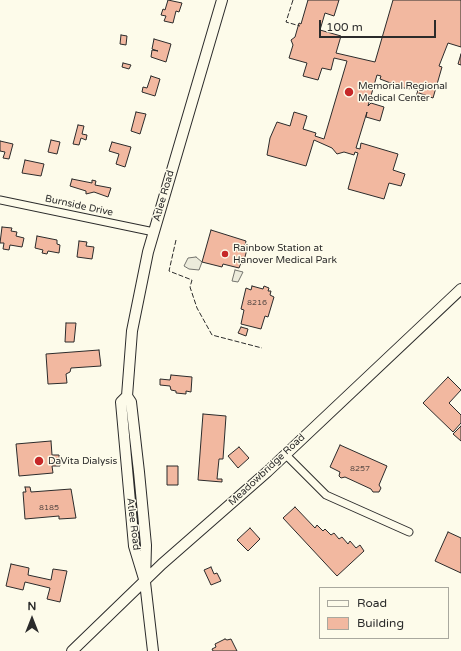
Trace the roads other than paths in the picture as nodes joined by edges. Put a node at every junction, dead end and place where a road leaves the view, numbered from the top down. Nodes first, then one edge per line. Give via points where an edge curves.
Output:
1 (222, 0) edge
2 (0, 200) edge
3 (154, 232) junction
4 (461, 289) edge
5 (285, 454) junction
6 (409, 532) dead end
7 (145, 582) junction
8 (72, 651) edge
9 (153, 651) edge

1 - 3 main road, Atlee Road
2 - 3 street, Burnside Drive
3 - 7 main road, Atlee Road via 132,331 127,396 121,402 134,546
4 - 5 main road, Meadowbridge Road
5 - 6 street via 326,494
5 - 7 main road, Meadowbridge Road
7 - 8 main road, Meadowbridge Road
7 - 9 main road, Atlee Road

